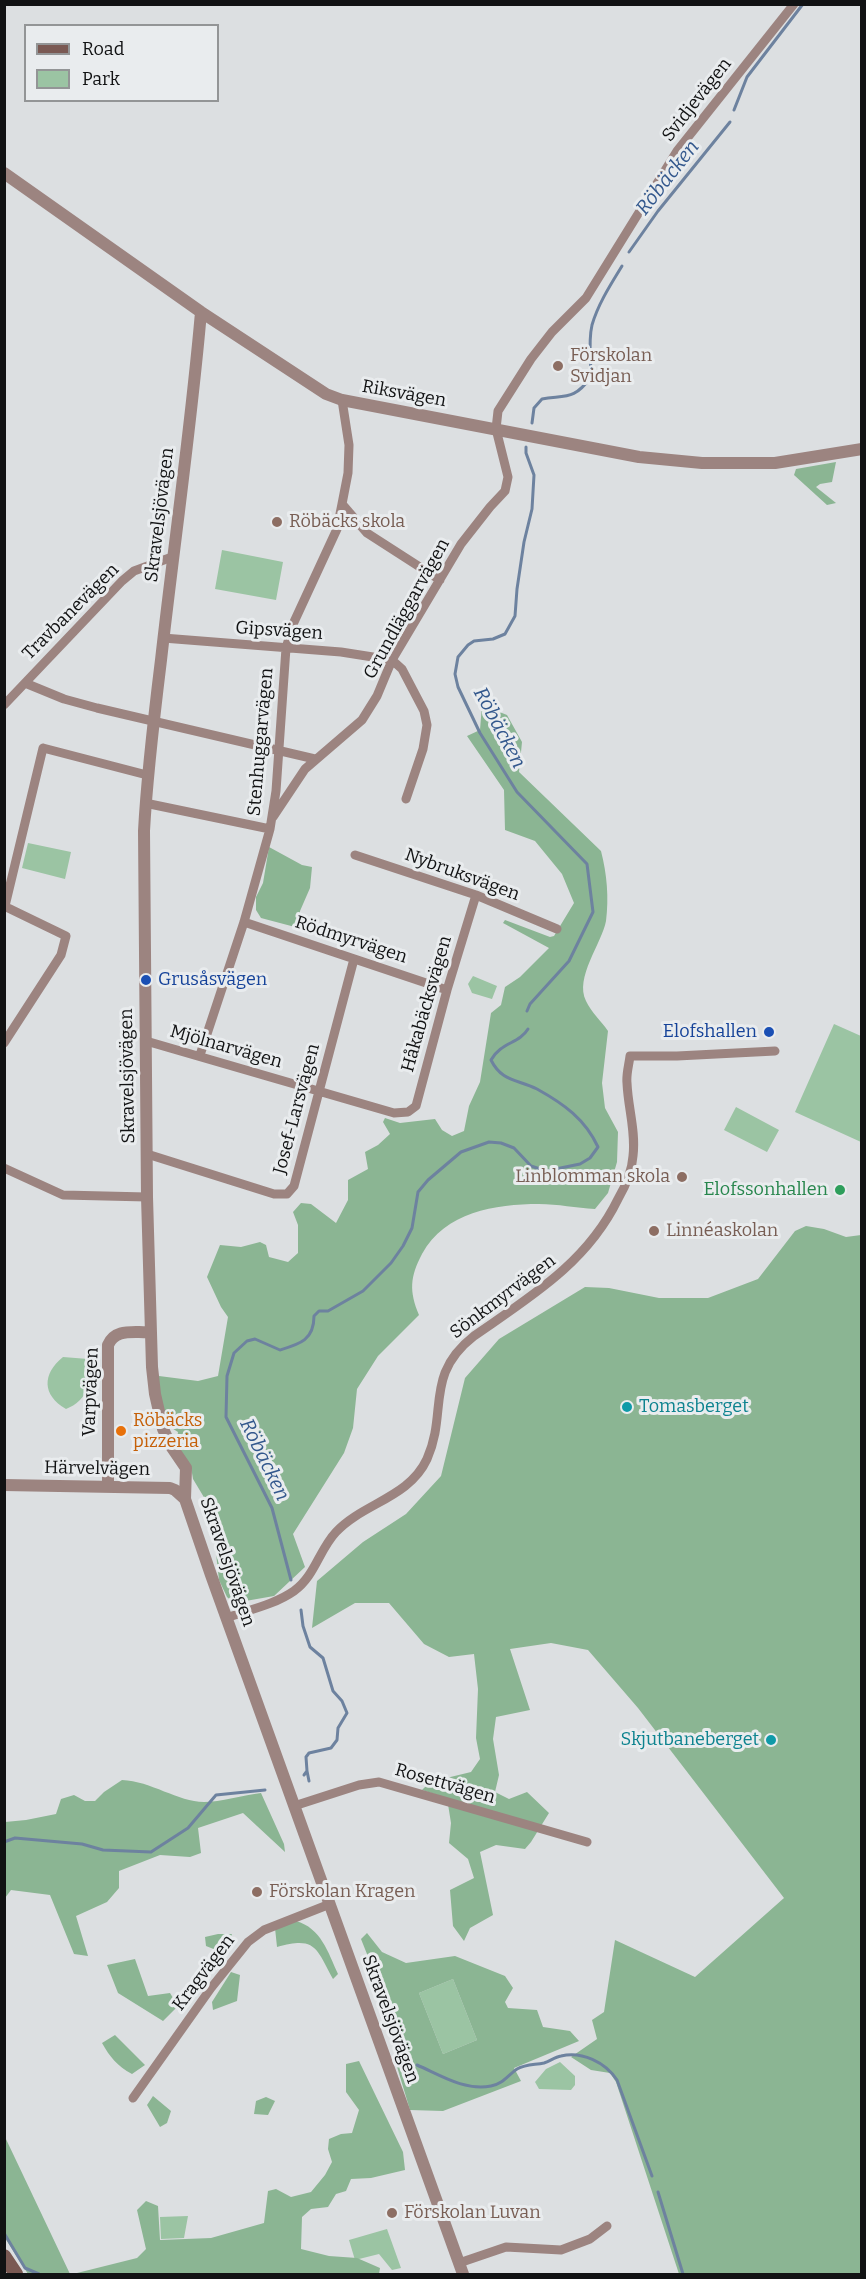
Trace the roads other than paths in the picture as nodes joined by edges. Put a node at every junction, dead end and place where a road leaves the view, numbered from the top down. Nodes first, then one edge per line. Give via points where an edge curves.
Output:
1 (794, 4) edge
2 (4, 174) edge
3 (201, 312) junction
4 (342, 400) junction
5 (496, 429) junction
6 (861, 449) edge
7 (342, 504) junction
8 (172, 557) junction
9 (440, 580) junction
10 (163, 638) junction
11 (286, 648) junction
12 (392, 660) junction
13 (25, 683) junction
14 (4, 705) edge
15 (153, 722) junction
16 (279, 750) junction
17 (315, 759) junction
18 (147, 775) junction
19 (406, 799) dead end
20 (145, 803) junction
21 (273, 817) junction
22 (270, 830) junction
23 (355, 855) dead end
24 (476, 895) junction
25 (5, 906) edge
26 (244, 922) junction
27 (557, 929) dead end
28 (354, 959) junction
29 (447, 990) junction
30 (146, 1041) junction
31 (4, 1043) edge
32 (775, 1051) dead end
33 (200, 1055) junction
34 (319, 1092) junction
35 (400, 1113) joint
36 (147, 1154) junction
37 (4, 1168) edge
38 (147, 1197) junction
39 (150, 1332) junction
40 (4, 1485) edge
41 (108, 1487) junction
42 (185, 1499) junction
43 (226, 1618) junction
44 (294, 1806) junction
45 (587, 1842) dead end
46 (330, 1904) junction
47 (133, 2098) dead end
48 (607, 2226) dead end
49 (4, 2256) edge
50 (461, 2268) edge
51 (16, 2274) edge

1 - 5 street, Svidjevägen via 678,151 586,298 531,359 498,411
2 - 3 street, Riksvägen
3 - 4 street, Riksvägen via 326,394
3 - 8 street, Skravelsjövägen
4 - 5 street, Riksvägen
4 - 7 street, Stenhuggarvägen via 349,445
5 - 6 street, Riksvägen via 639,458 702,463 775,463
5 - 9 street, Grundläggarvägen via 508,477 505,491 461,544
7 - 9 street via 367,533
7 - 11 street, Stenhuggarvägen via 337,529
8 - 10 street, Skravelsjövägen
8 - 13 street, Travbanevägen via 122,581
9 - 12 street, Grundläggarvägen
10 - 11 street, Gipsvägen
10 - 15 street, Skravelsjövägen
11 - 12 street, Gipsvägen
11 - 16 street, Stenhuggarvägen
12 - 17 street, Grundläggarvägen via 362,720
12 - 19 street via 402,669 427,725
13 - 14 street, Travbanevägen
13 - 15 street via 64,699
15 - 16 street
15 - 18 street, Skravelsjövägen
16 - 17 street
16 - 21 street, Stenhuggarvägen
17 - 21 street, Grundläggarvägen via 293,783
18 - 20 street, Skravelsjövägen
18 - 25 street via 43,748
20 - 22 street
20 - 30 street, Skravelsjövägen
21 - 22 street, Stenhuggarvägen
22 - 26 street, Stenhuggarvägen
23 - 24 street, Nybruksvägen
24 - 27 street, Nybruksvägen
24 - 29 street, Håkabäcksvägen
25 - 31 street via 66,936 61,955
26 - 28 street, Rödmyrvägen
26 - 33 street, Stenhuggarvägen
28 - 29 street, Rödmyrvägen
28 - 34 street, Josef-Larsvägen
29 - 35 street, Håkabäcksvägen via 416,1106
30 - 33 street, Mjölnarvägen
30 - 36 street, Skravelsjövägen
32 - 43 street, Sönkmyrvägen via 630,1056 627,1082 633,1158 622,1192 594,1240 550,1283 468,1341 452,1357 440,1386 433,1441 418,1474 404,1488 339,1529 301,1586 286,1596
33 - 34 street, Mjölnarvägen
34 - 35 street, Mjölnarvägen
34 - 36 street, Josef-Larsvägen via 294,1186 287,1194 274,1194
36 - 38 street, Skravelsjövägen
37 - 38 street via 63,1195
38 - 39 street, Skravelsjövägen
39 - 41 street, Varpvägen via 118,1333 108,1345
39 - 42 street, Skravelsjövägen via 155,1394 163,1429 186,1468
40 - 41 street, Härvelvägen
41 - 42 street, Härvelvägen via 170,1488
42 - 43 street, Skravelsjövägen
43 - 44 street, Skravelsjövägen
44 - 45 street, Rosettvägen via 379,1782
44 - 46 street, Skravelsjövägen
46 - 47 street, Kragvägen via 264,1930 248,1942
46 - 50 street, Skravelsjövägen
48 - 50 street via 591,2239 561,2250 506,2247
49 - 51 main road

